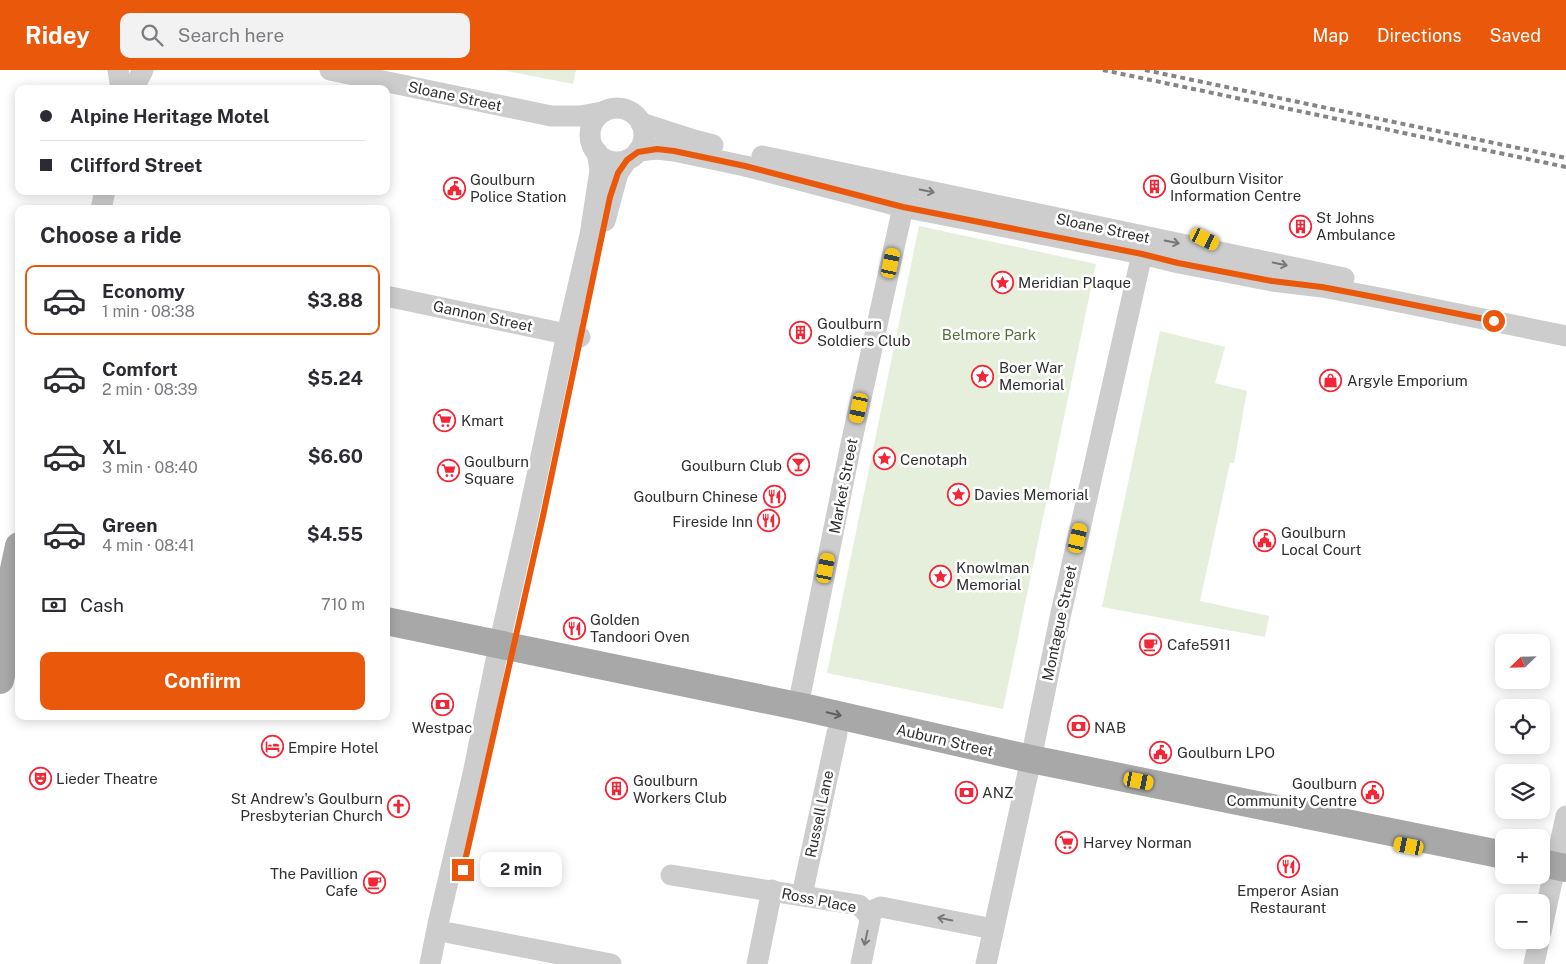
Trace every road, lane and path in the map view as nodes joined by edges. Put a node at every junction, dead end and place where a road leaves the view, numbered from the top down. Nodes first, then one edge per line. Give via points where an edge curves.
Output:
1 (118, 70) edge
2 (143, 70) edge
3 (330, 70) edge
4 (120, 85) edge
5 (135, 85) edge
6 (602, 112) junction
7 (551, 116) junction
8 (642, 123) junction
9 (594, 145) junction
10 (633, 156) junction
11 (806, 166) junction
12 (903, 207) junction
13 (1046, 216) junction
14 (1205, 239) dead end
15 (1142, 254) junction
16 (1233, 254) junction
17 (390, 297) edge
18 (1566, 324) edge
19 (574, 336) junction
20 (1566, 336) edge
21 (12, 548) edge
22 (390, 622) edge
23 (390, 634) edge
24 (13, 638) edge
25 (504, 652) junction
26 (0, 680) edge
27 (798, 706) junction
28 (837, 733) junction
29 (1029, 765) junction
30 (1566, 816) edge
31 (1495, 853) edge
32 (1495, 863) edge
33 (1554, 870) edge
34 (671, 875) dead end
35 (772, 890) junction
36 (1549, 894) edge
37 (802, 895) junction
38 (867, 913) junction
39 (446, 928) junction
40 (993, 928) junction
41 (1538, 949) edge
42 (437, 963) edge
43 (611, 964) edge
44 (757, 964) edge
45 (861, 964) edge
46 (986, 964) edge
47 (1534, 964) edge

1 - 4 street
2 - 5 street
3 - 7 street, Sloane Street
6 - 7 street, Sloane Street
6 - 8 street via 610,108 629,110
6 - 9 street via 592,124
7 - 9 street, Sloane Street
8 - 10 street via 644,135
8 - 11 street, Sloane Street via 694,140
9 - 10 street via 603,158 611,161
9 - 19 street via 600,170
10 - 12 street, Sloane Street via 657,149 674,151
10 - 19 street via 618,173 610,197
11 - 12 street via 833,178 883,189 900,200
11 -> 13 street, Sloane Street
12 - 15 street, Sloane Street
12 - 27 street, Market Street
13 - 15 street via 1068,228 1134,243
13 -> 16 street, Sloane Street
14 - 16 street
15 - 20 street, Sloane Street
15 - 29 street, Montague Street
16 -> 18 street, Sloane Street
17 - 19 street, Gannon Street
19 - 25 street via 543,516
21 - 24 main road via 2,625
22 - 25 main road, Auburn Street
23 - 25 main road, Auburn Street
24 - 26 main road
25 - 27 main road, Auburn Street
25 - 28 main road, Auburn Street
25 - 39 street
27 -> 29 main road, Auburn Street
28 - 29 main road, Auburn Street
28 - 37 street, Russell Lane
29 - 31 main road, Auburn Street
29 - 32 main road, Auburn Street
29 - 40 street, Montague Street
30 - 33 street
33 - 36 street
34 - 35 street, Ross Place
35 - 37 street, Ross Place
35 - 44 street
37 - 38 street, Ross Place via 860,905
40 -> 38 street, Ross Place via 881,907
38 -> 45 street via 870,920
39 - 42 street
39 - 43 street
40 - 46 street, Montague Street
41 - 47 street

